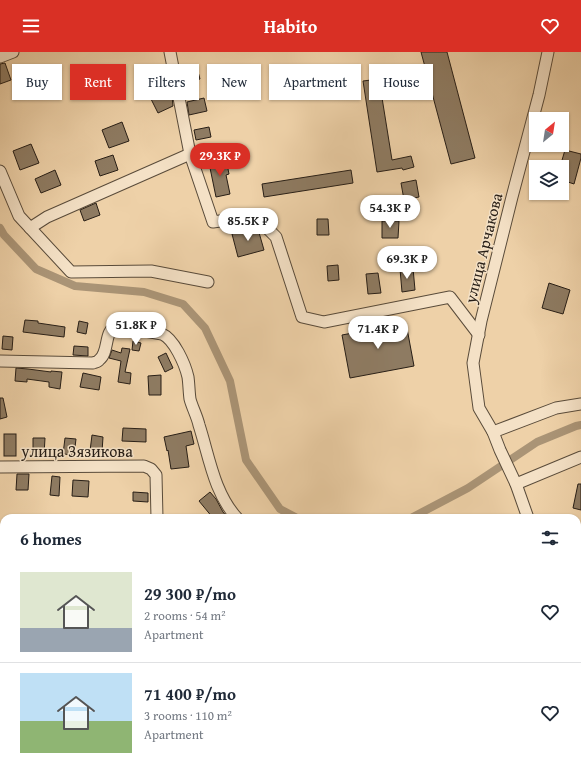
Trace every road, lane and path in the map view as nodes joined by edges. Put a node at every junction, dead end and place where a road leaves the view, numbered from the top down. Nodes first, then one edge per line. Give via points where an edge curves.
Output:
1 (13, 52) edge
2 (170, 52) edge
3 (548, 52) edge
4 (0, 57) edge
5 (190, 154) junction
6 (0, 171) edge
7 (30, 228) junction
8 (208, 282) dead end
9 (479, 335) junction
10 (0, 361) edge
11 (581, 404) edge
12 (493, 432) junction
13 (581, 457) edge
14 (0, 467) edge
15 (516, 484) junction
16 (158, 514) edge
17 (234, 514) edge
18 (527, 514) edge

1 - 4 street
2 - 5 street
3 - 9 street, улица Арчакова
5 - 7 street via 47,217
5 - 9 street via 213,222 255,216 276,237 302,316 324,322 450,297
6 - 7 street via 19,216
7 - 8 street via 70,272 151,271
9 - 12 street, улица Арчакова via 473,363 480,408
10 - 17 street via 93,363 100,360 110,331 117,326 166,336 182,359 188,377 190,399 215,480
11 - 12 street via 556,408
12 - 15 street, улица Арчакова
13 - 15 street
14 - 16 street, улица Зязикова via 144,466 156,475
15 - 18 street

